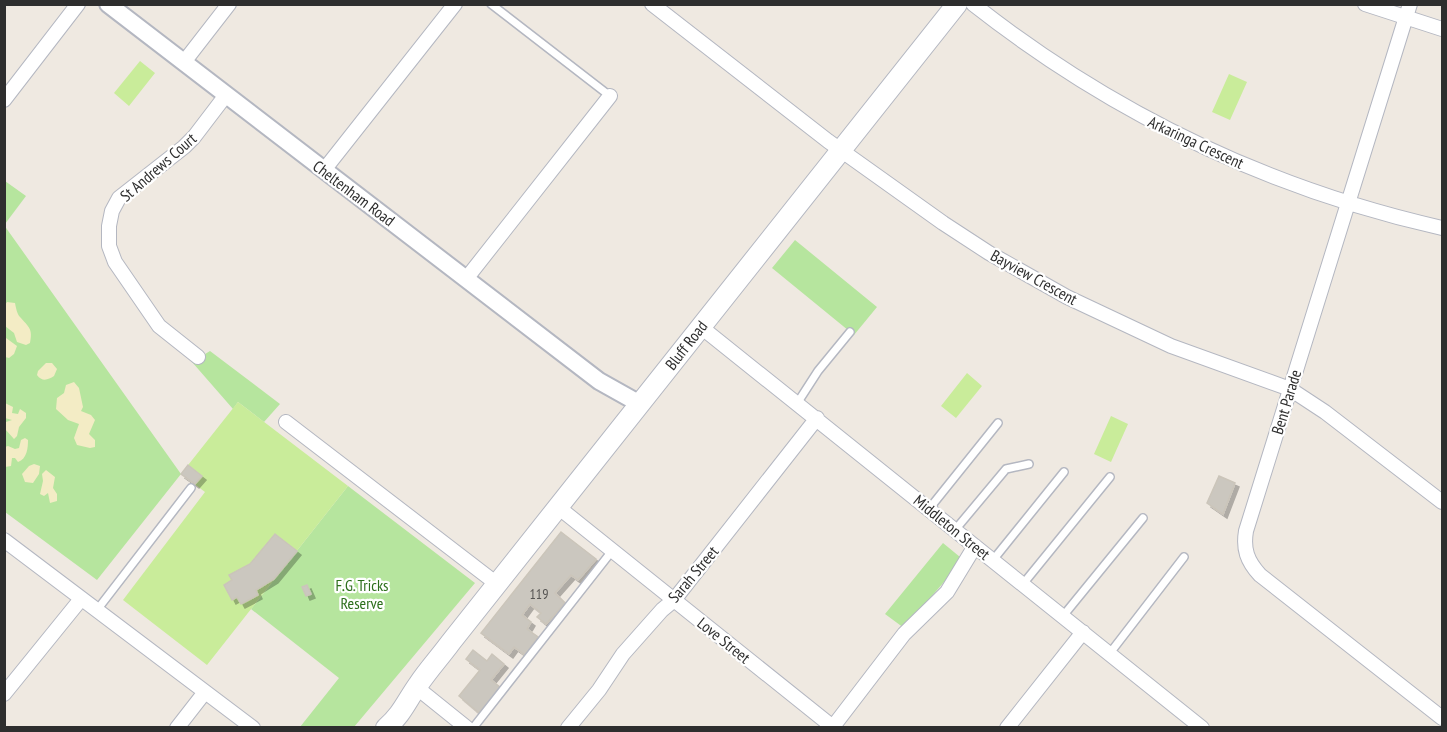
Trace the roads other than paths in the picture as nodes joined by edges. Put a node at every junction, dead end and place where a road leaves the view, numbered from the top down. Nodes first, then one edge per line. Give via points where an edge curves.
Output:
1 (78, 4) edge
2 (108, 4) edge
3 (229, 4) edge
4 (455, 4) edge
5 (491, 4) edge
6 (652, 4) edge
7 (957, 4) edge
8 (973, 4) edge
9 (1365, 4) edge
10 (1410, 4) edge
11 (1406, 19) junction
12 (1443, 29) edge
13 (184, 62) junction
14 (226, 95) junction
15 (610, 96) joint
16 (4, 100) edge
17 (842, 150) junction
18 (324, 170) junction
19 (1348, 204) junction
20 (1443, 228) edge
21 (466, 279) junction
22 (701, 327) junction
23 (850, 332) dead end
24 (198, 357) dead end
25 (1290, 389) junction
26 (798, 402) junction
27 (636, 409) junction
28 (818, 418) junction
29 (286, 422) dead end
30 (998, 423) dead end
31 (1029, 464) dead end
32 (1064, 472) dead end
33 (1110, 477) dead end
34 (191, 488) dead end
35 (1443, 502) edge
36 (558, 507) junction
37 (929, 509) junction
38 (1143, 518) dead end
39 (955, 530) junction
40 (4, 540) edge
41 (975, 546) junction
42 (612, 550) junction
43 (1185, 557) dead end
44 (993, 560) junction
45 (497, 584) junction
46 (1023, 584) junction
47 (81, 598) junction
48 (674, 600) junction
49 (97, 610) junction
50 (1063, 616) junction
51 (1083, 632) junction
52 (1110, 653) junction
53 (416, 687) junction
54 (206, 692) junction
55 (4, 694) edge
56 (1443, 718) edge
57 (833, 727) edge
58 (177, 728) edge
59 (253, 728) edge
60 (384, 728) edge
61 (467, 728) edge
62 (473, 728) edge
63 (568, 728) edge
64 (1007, 728) edge
65 (1202, 728) edge

1 - 16 street
2 - 13 street, Cheltenham Road
3 - 13 street
4 - 18 street
5 - 15 lane
6 - 17 street, Bayview Crescent
7 - 17 main road, Bluff Road
8 - 19 street, Arkaringa Crescent via 1080,81 1135,113 1239,163
9 - 11 street
10 - 11 street, Bent Parade
11 - 12 street
11 - 19 street, Bent Parade
13 - 14 street, Cheltenham Road
14 - 18 street, Cheltenham Road
14 - 24 street, St Andrews Court via 184,147 119,198 109,226 116,262 134,290 159,326
15 - 21 street
17 - 22 main road, Bluff Road
17 - 25 street, Bayview Crescent via 943,223 1067,297 1171,346
18 - 21 street, Cheltenham Road
19 - 20 street, Arkaringa Crescent
19 - 25 street, Bent Parade
21 - 27 street, Cheltenham Road
22 - 26 street, Middleton Street
22 - 27 main road, Bluff Road
23 - 26 lane
25 - 35 street, Bayview Crescent
25 - 56 street, Bent Parade via 1246,531 1244,542 1250,564
26 - 28 street, Middleton Street
27 - 36 main road, Bluff Road
28 - 37 street, Middleton Street
28 - 48 street, Sarah Street
29 - 45 street
30 - 37 lane
31 - 39 lane via 1006,469
32 - 44 lane
33 - 46 lane
34 - 49 lane
36 - 42 street, Love Street
36 - 45 main road, Bluff Road
37 - 39 street, Middleton Street
38 - 50 lane
39 - 41 street, Middleton Street
40 - 47 street
41 - 44 street, Middleton Street
41 - 57 street via 946,592 904,634
42 - 48 street, Love Street
42 - 62 lane
43 - 52 lane
44 - 46 street, Middleton Street
45 - 53 main road, Bluff Road
46 - 50 street, Middleton Street
47 - 49 street
47 - 55 street
48 - 57 street, Love Street
48 - 63 street, Sarah Street via 623,654
49 - 54 street
50 - 51 street, Middleton Street
51 - 52 street, Middleton Street
51 - 64 street
52 - 65 street, Middleton Street
53 - 60 main road, Bluff Road via 393,707
53 - 61 street
54 - 58 street
54 - 59 street

